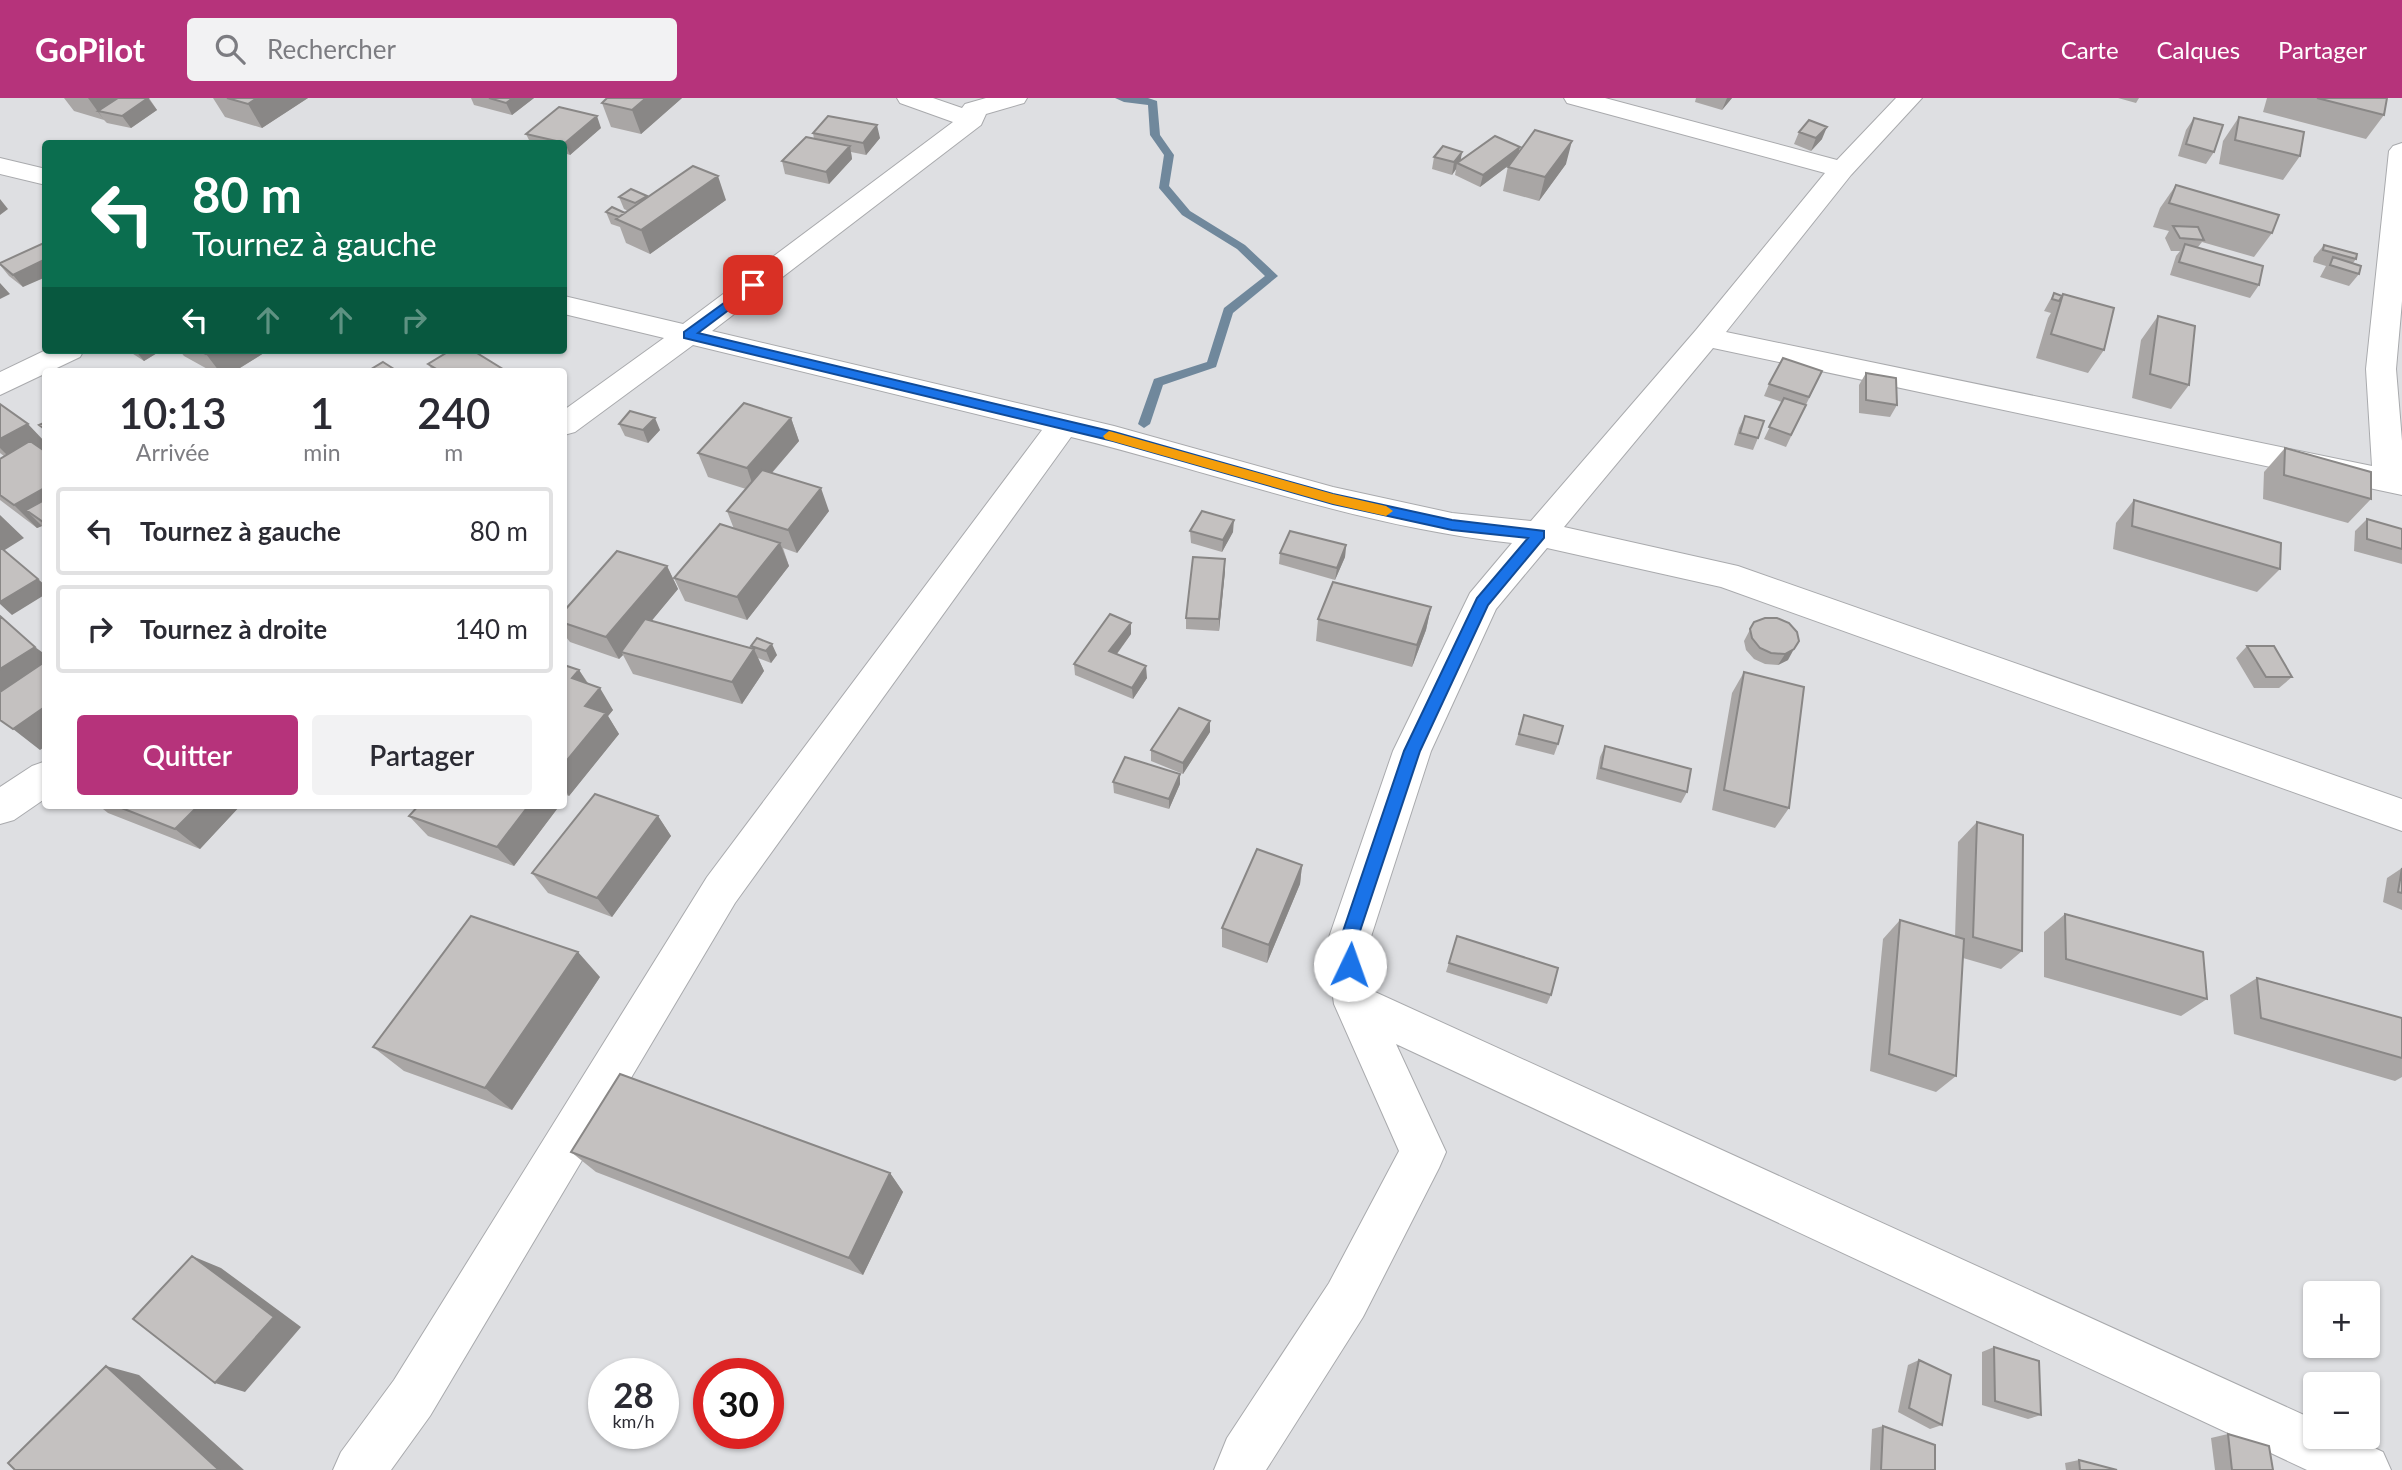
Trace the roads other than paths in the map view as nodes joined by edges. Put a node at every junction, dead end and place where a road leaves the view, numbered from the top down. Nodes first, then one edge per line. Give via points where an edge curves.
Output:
1 (909, 98) edge
2 (1015, 98) edge
3 (1576, 98) edge
4 (1910, 98) edge
5 (972, 120) junction
6 (2402, 151) edge
7 (0, 166) edge
8 (1842, 169) junction
9 (42, 176) edge
10 (567, 306) edge
11 (688, 335) junction
12 (1706, 337) junction
13 (61, 354) edge
14 (0, 385) edge
15 (567, 423) edge
16 (1063, 425) junction
17 (2396, 483) edge
18 (1539, 534) junction
19 (42, 781) edge
20 (0, 808) edge
21 (2402, 815) edge
22 (1355, 1004) junction
23 (359, 1470) edge
24 (1240, 1470) edge
25 (2365, 1470) edge

1 - 5 street
2 - 5 street via 974,109
3 - 8 street
4 - 8 street
5 - 11 street
6 - 17 street via 2381,369
7 - 9 street
8 - 12 street
10 - 11 street
11 - 15 street
11 - 16 street
12 - 17 street
12 - 18 street
13 - 14 street
16 - 18 street via 1333,499 1452,525
16 - 23 street via 721,890 412,1398
18 - 21 street via 1726,575
18 - 22 street via 1482,602 1412,751 1347,946
19 - 20 street
22 - 24 street via 1423,1152 1346,1300
22 - 25 street

